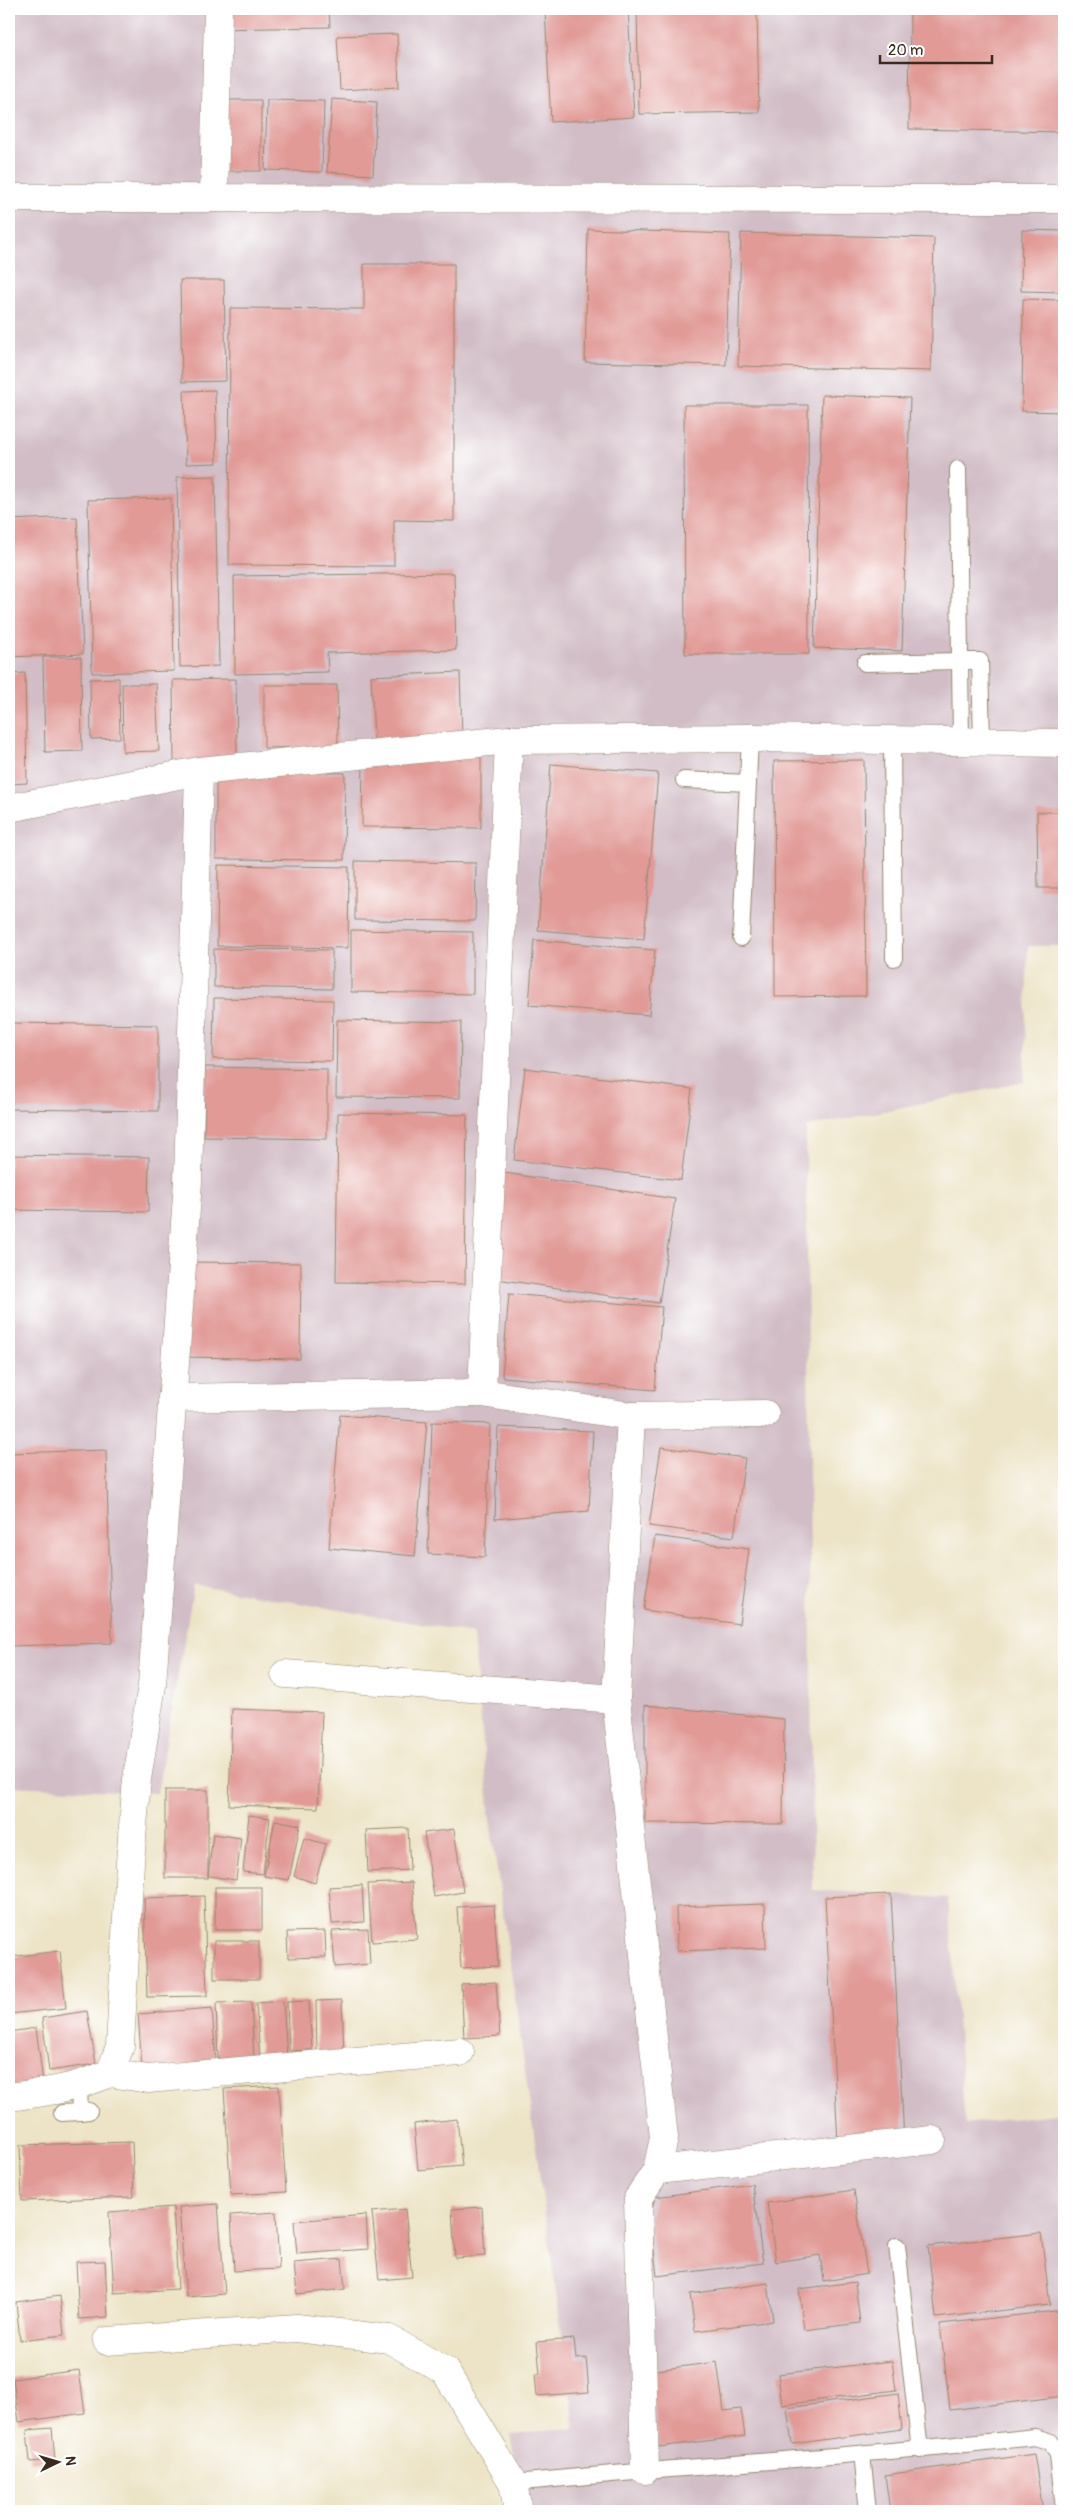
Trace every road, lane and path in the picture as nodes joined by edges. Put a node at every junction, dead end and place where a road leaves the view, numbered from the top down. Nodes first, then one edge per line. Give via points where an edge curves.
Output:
1 (218, 9) edge
2 (9, 198) edge
3 (214, 198) junction
4 (1064, 199) edge
5 (958, 469) dead end
6 (960, 661) junction
7 (864, 663) dead end
8 (750, 738) junction
9 (509, 740) junction
10 (972, 741) junction
11 (892, 742) junction
12 (1064, 743) edge
13 (199, 771) junction
14 (684, 780) dead end
15 (748, 783) junction
16 (9, 808) edge
17 (741, 938) dead end
18 (894, 958) dead end
19 (482, 1393) junction
20 (172, 1398) junction
21 (765, 1414) dead end
22 (631, 1416) junction
23 (285, 1674) dead end
24 (616, 1699) junction
25 (460, 2052) dead end
26 (110, 2073) junction
27 (9, 2097) edge
28 (83, 2103) junction
29 (62, 2113) dead end
30 (932, 2140) dead end
31 (657, 2170) junction
32 (897, 2246) dead end
33 (107, 2341) dead end
34 (920, 2450) junction
35 (862, 2454) junction
36 (645, 2470) junction
37 (513, 2483) junction
38 (1064, 2509) edge
39 (518, 2511) edge
40 (868, 2511) edge

1 - 3 street
2 - 3 street
3 - 4 street
5 - 6 lane
6 - 7 lane
6 - 10 lane via 980,661
8 - 9 street
8 - 11 street
8 - 15 lane
9 - 13 street
9 - 19 street
10 - 11 street
10 - 12 street
11 - 18 lane
13 - 16 street
13 - 20 street via 188,1181
14 - 15 lane
15 - 17 lane
19 - 20 street
19 - 22 street
20 - 26 street via 152,1685 137,1779 130,1862 120,2046
21 - 22 street
22 - 24 street
23 - 24 street
24 - 31 street via 664,2138
25 - 26 street via 148,2079
26 - 28 street
27 - 28 street
28 - 29 lane
30 - 31 street
31 - 36 street via 638,2198
32 - 34 lane
33 - 37 street via 297,2328 389,2340 445,2371
34 - 35 lane
34 - 38 lane via 1035,2436 1051,2442 1058,2455
35 - 36 lane
35 - 40 lane
36 - 37 lane
37 - 39 street

